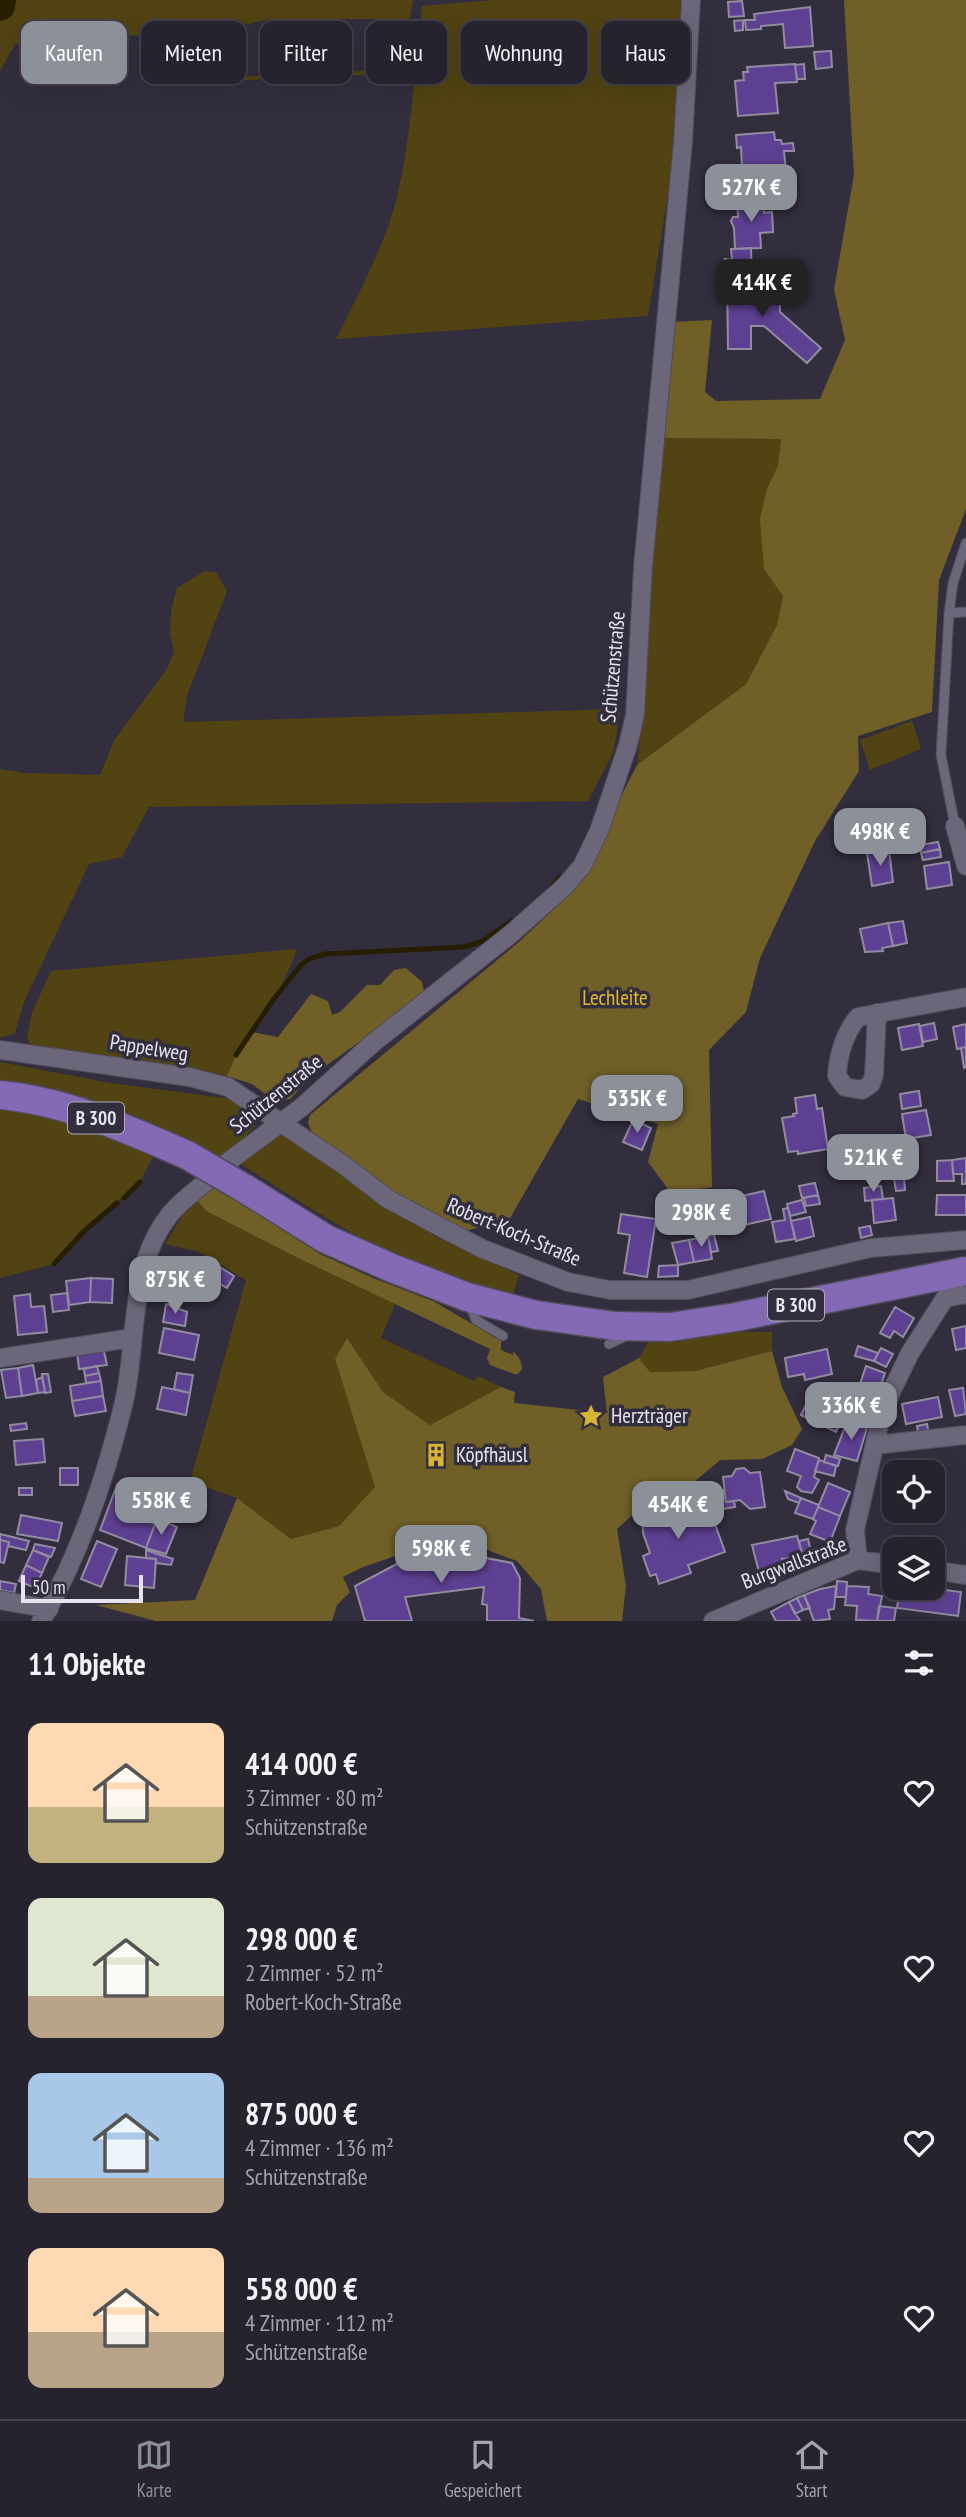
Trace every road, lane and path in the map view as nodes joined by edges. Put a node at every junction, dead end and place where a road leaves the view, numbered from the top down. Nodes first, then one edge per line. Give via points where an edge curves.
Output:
1 (691, 0) edge
2 (966, 543) edge
3 (966, 612) edge
4 (949, 613) junction
5 (955, 826) joint
6 (966, 866) edge
7 (966, 997) edge
8 (877, 1013) dead end
9 (0, 1050) edge
10 (0, 1095) edge
11 (279, 1123) junction
12 (225, 1164) dead end
13 (207, 1181) dead end
14 (966, 1240) edge
15 (964, 1283) edge
16 (467, 1297) junction
17 (646, 1327) junction
18 (503, 1336) dead end
19 (132, 1338) junction
20 (609, 1344) dead end
21 (0, 1358) edge
22 (966, 1435) edge
23 (875, 1445) junction
24 (858, 1560) junction
25 (882, 1563) edge
26 (945, 1572) edge
27 (966, 1575) edge
28 (0, 1600) edge
29 (45, 1615) edge
30 (713, 1621) edge

1 - 11 street, Schützenstraße via 683,142 643,567 635,715 599,831 582,866 564,887
2 - 4 lane
3 - 4 lane
4 - 5 lane via 941,755
5 - 6 street
7 - 8 street
9 - 11 street, Pappelweg via 189,1077 228,1087
10 - 16 main road, B 300, bridge via 120,1126 187,1155 326,1239
11 - 12 street, Schützenstraße
11 - 14 street, Robert-Koch-Straße via 388,1199 483,1249 568,1282 610,1290 688,1290 871,1248
13 - 19 street via 167,1218 144,1258
15 - 17 main road, B 300
15 - 23 street via 944,1298 910,1353 892,1390
16 - 17 main road, B 300 via 536,1315
16 - 18 lane via 476,1320
17 - 20 lane
19 - 21 street
19 - 29 street via 124,1399 107,1461 85,1529
22 - 23 street
23 - 24 street via 855,1530
24 - 25 street, Burgwallstraße
24 - 30 street, Burgwallstraße
26 - 27 street
28 - 29 street

